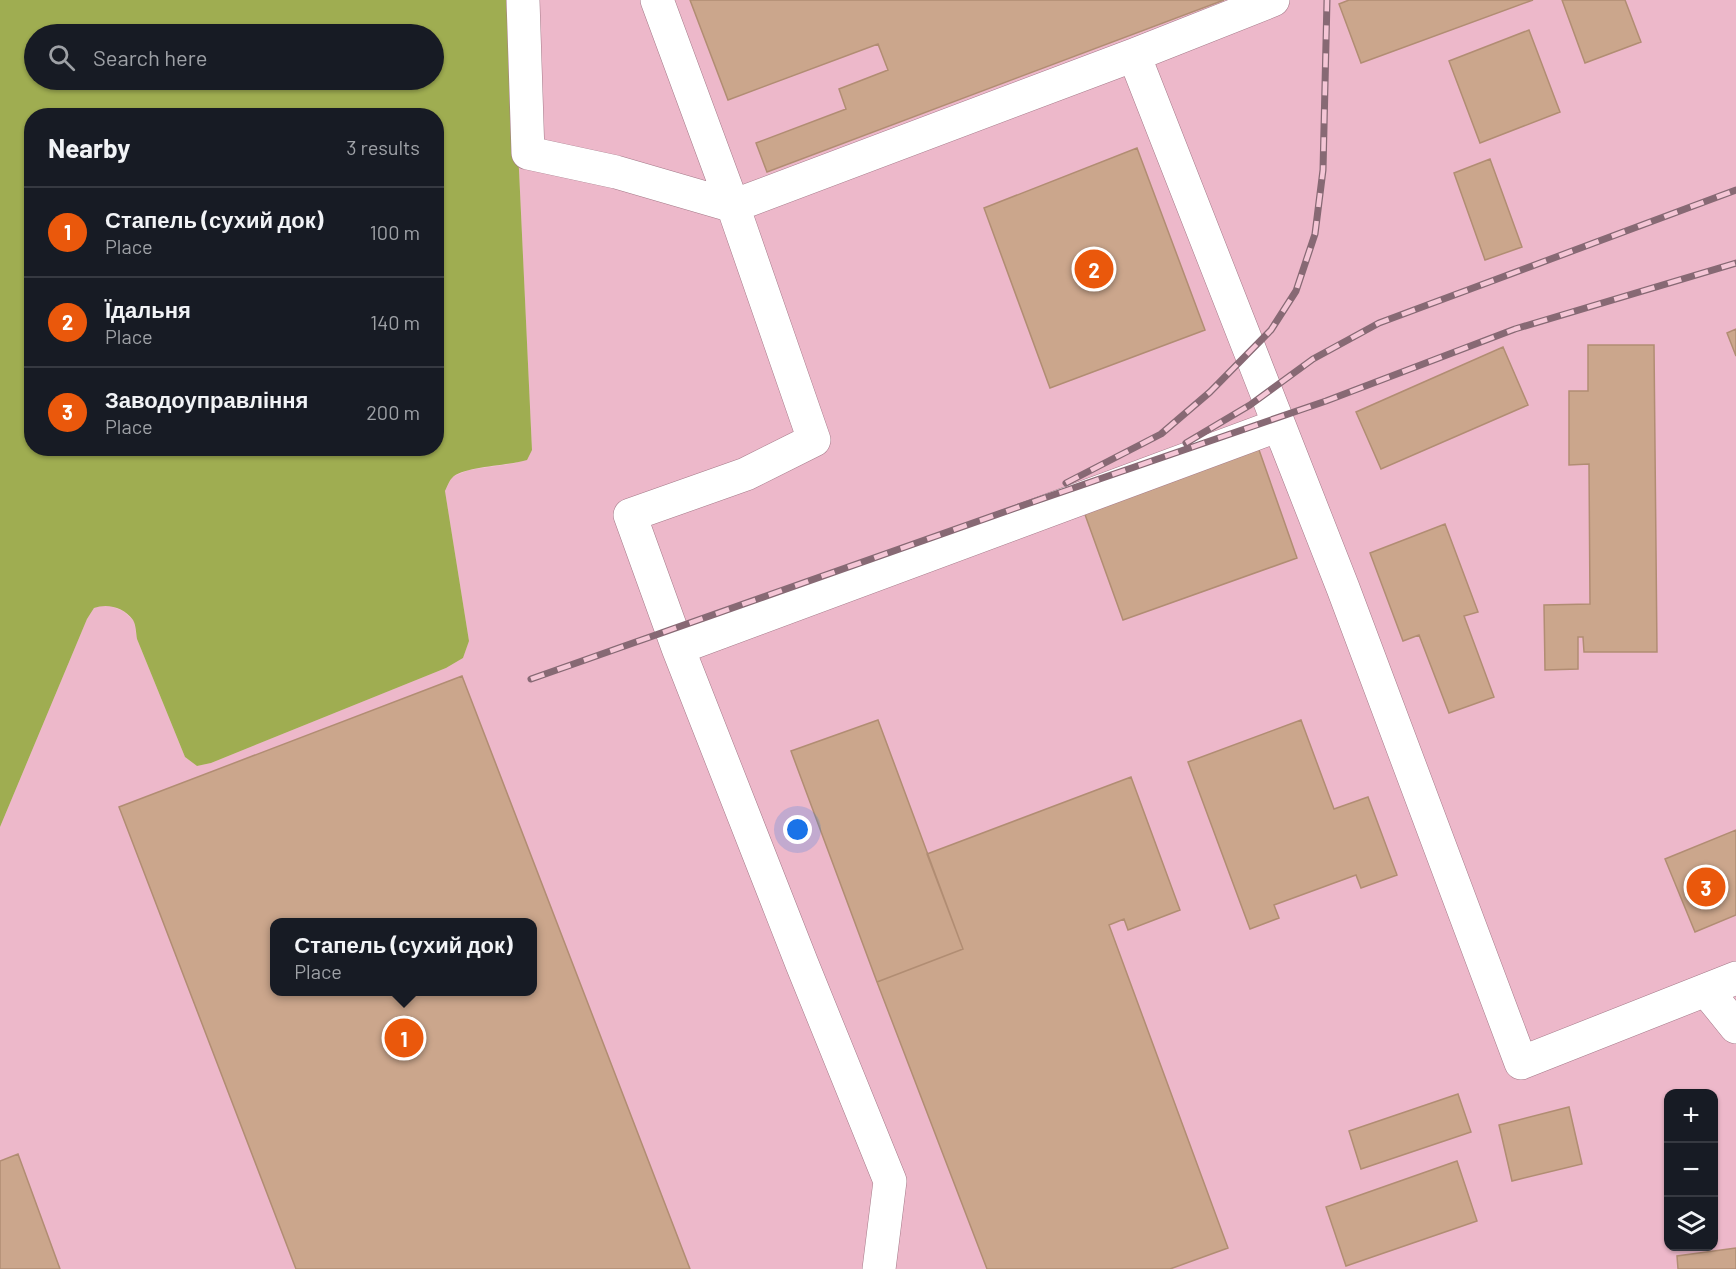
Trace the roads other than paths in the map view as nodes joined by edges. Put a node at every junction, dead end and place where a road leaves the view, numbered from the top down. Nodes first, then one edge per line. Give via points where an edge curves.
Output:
1 (523, 0) edge
2 (657, 0) edge
3 (1273, 0) edge
4 (1134, 55) junction
5 (732, 206) junction
6 (1278, 425) junction
7 (678, 648) junction
8 (1736, 978) edge
9 (1706, 990) junction
10 (1736, 1027) edge
11 (879, 1269) edge

1 - 5 lane via 528,153 616,172
2 - 5 lane
3 - 4 lane
4 - 5 lane
4 - 6 lane
5 - 7 lane via 814,440 746,474 630,515
6 - 7 lane
6 - 9 lane via 1521,1063
7 - 11 lane via 890,1181
8 - 9 lane
9 - 10 lane

